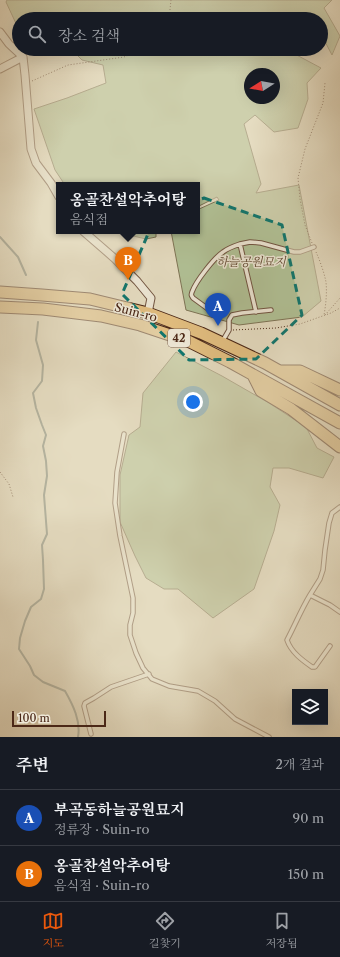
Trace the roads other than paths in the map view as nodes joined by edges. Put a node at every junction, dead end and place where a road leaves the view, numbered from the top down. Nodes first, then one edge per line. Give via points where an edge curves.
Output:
1 (0, 32) edge
2 (12, 47) edge
3 (23, 57) joint
4 (0, 69) edge
5 (56, 192) edge
6 (86, 234) edge
7 (240, 244) junction
8 (314, 247) road end
9 (0, 292) edge
10 (0, 307) edge
11 (271, 310) dead end
12 (256, 312) junction
13 (148, 313) junction
14 (215, 314) dead end
15 (222, 343) junction
16 (279, 371) junction
17 (252, 374) junction
18 (340, 390) edge
19 (340, 406) edge
20 (340, 423) edge
21 (124, 434) dead end
22 (340, 447) edge
23 (340, 507) edge
24 (310, 595) junction
25 (340, 612) edge
26 (330, 646) dead end
27 (149, 674) junction
28 (91, 734) dead end
29 (269, 737) edge

1 - 2 street
3 - 4 street
3 - 5 street via 31,149 36,163
6 - 13 street via 114,258 151,298
7 - 8 lane via 261,243 294,252
7 - 12 lane
7 - 14 lane via 230,247 216,257 192,292 192,298
9 - 13 main road, Suin-ro / 42 via 90,299
10 - 17 main road, Suin-ro / 42 via 101,316 140,325 188,341
11 - 12 lane
12 - 15 lane via 232,315 229,330
13 - 15 main road, Suin-ro / 42
15 - 16 main road, Suin-ro / 42
16 - 18 main road via 300,371
16 - 19 main road, Suin-ro / 42
17 - 20 main road, Suin-ro / 42
17 - 22 main road via 261,390
21 - 27 lane via 117,472 115,503 133,598 130,635 136,653
23 - 24 lane via 332,513 324,570
24 - 25 lane
24 - 26 lane via 287,640 289,646 312,667 315,667
27 - 28 lane via 111,687 85,703
27 - 29 lane via 152,679 169,686 198,690 235,719

